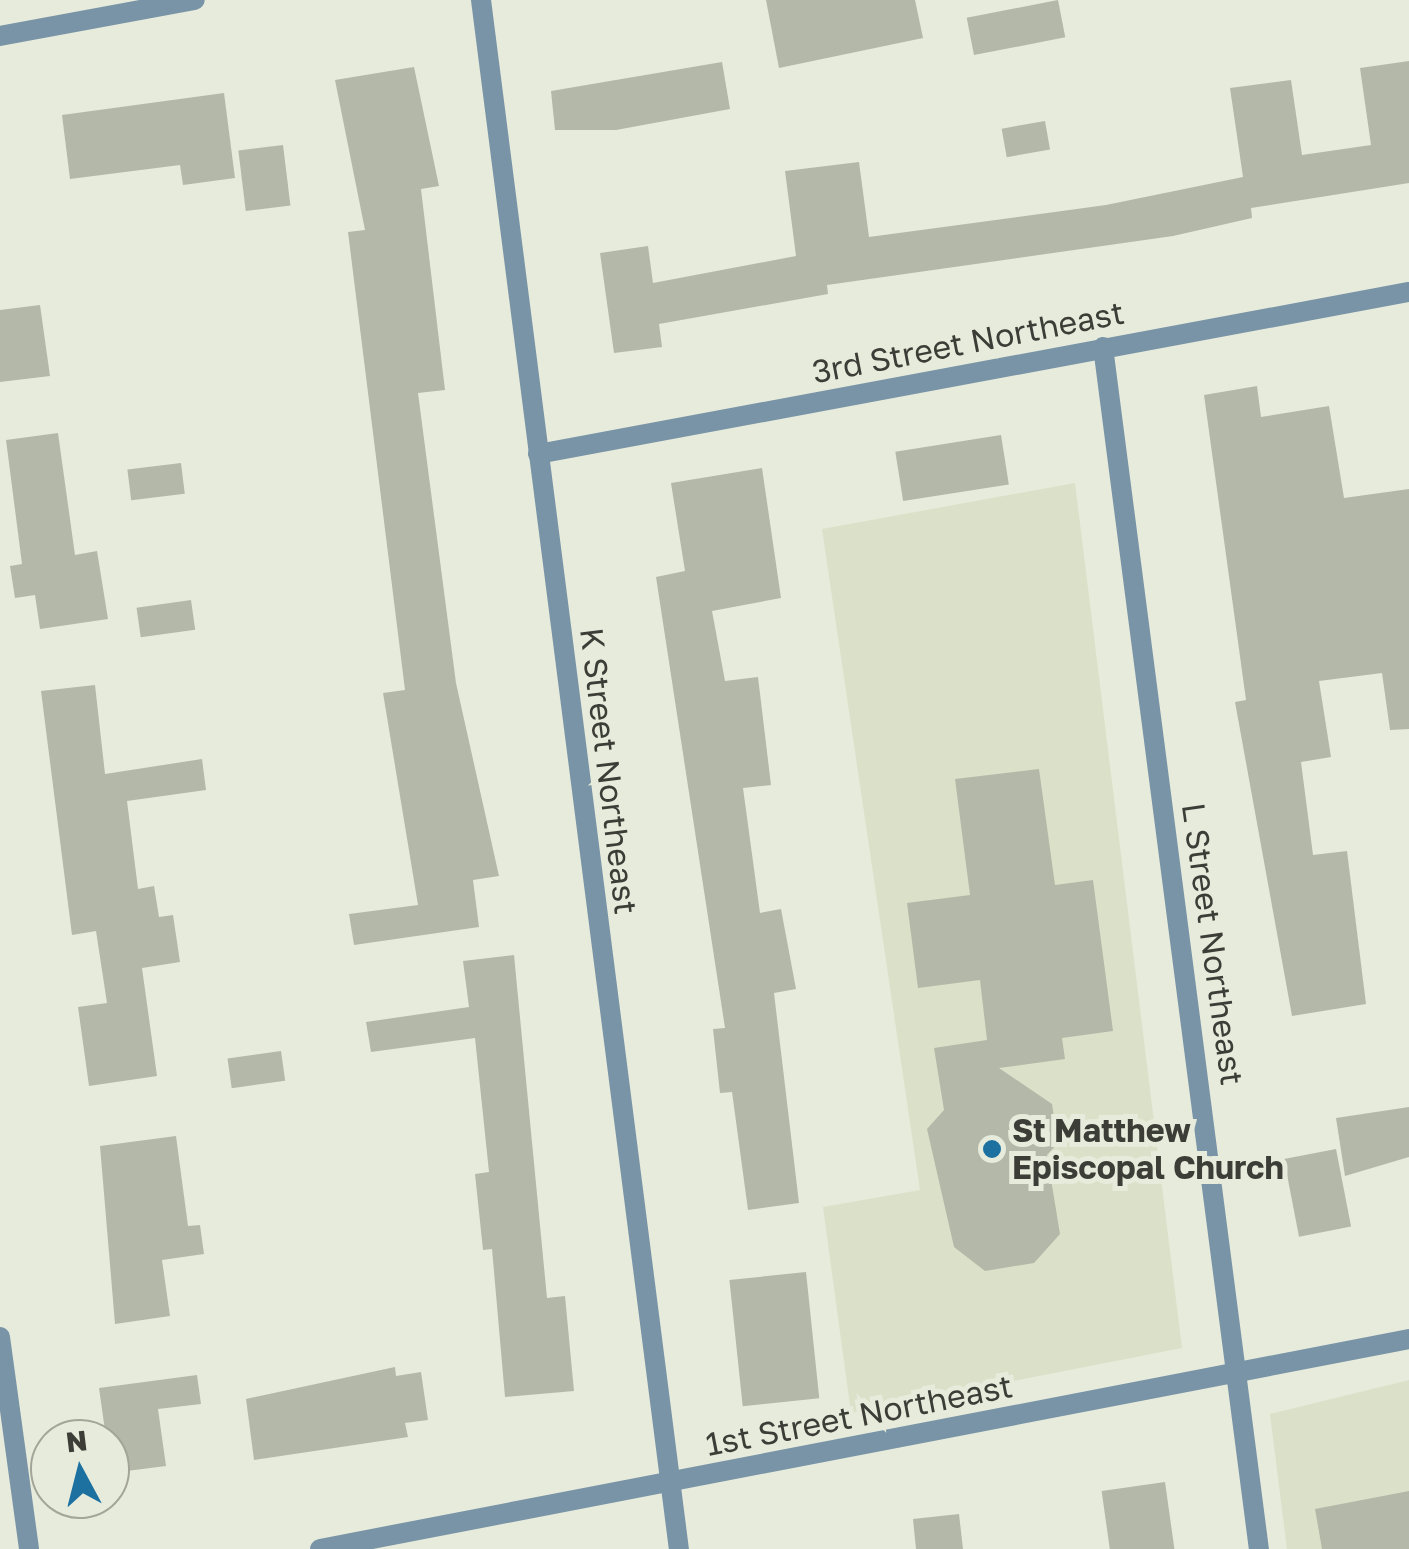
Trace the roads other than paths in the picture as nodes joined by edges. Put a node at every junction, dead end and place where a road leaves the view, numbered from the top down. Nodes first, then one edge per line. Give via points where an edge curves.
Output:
1 (195, 0) edge
2 (481, 0) edge
3 (0, 36) edge
4 (1409, 292) edge
5 (1103, 347) junction
6 (538, 454) junction
7 (0, 1337) edge
8 (1409, 1339) edge
9 (1240, 1371) junction
10 (670, 1482) junction
11 (29, 1549) edge
12 (320, 1549) edge
13 (679, 1549) edge
14 (1258, 1549) edge

1 - 3 street
2 - 6 street, K Street Northeast
4 - 5 street, 3rd Street Northeast
5 - 6 street, 3rd Street Northeast
5 - 9 street, L Street Northeast
6 - 10 street, K Street Northeast
7 - 11 street
8 - 9 street, 1st Street Northeast
9 - 10 street, 1st Street Northeast
9 - 14 street, L Street Northeast
10 - 12 street, 1st Street Northeast
10 - 13 street, K Street Northeast

